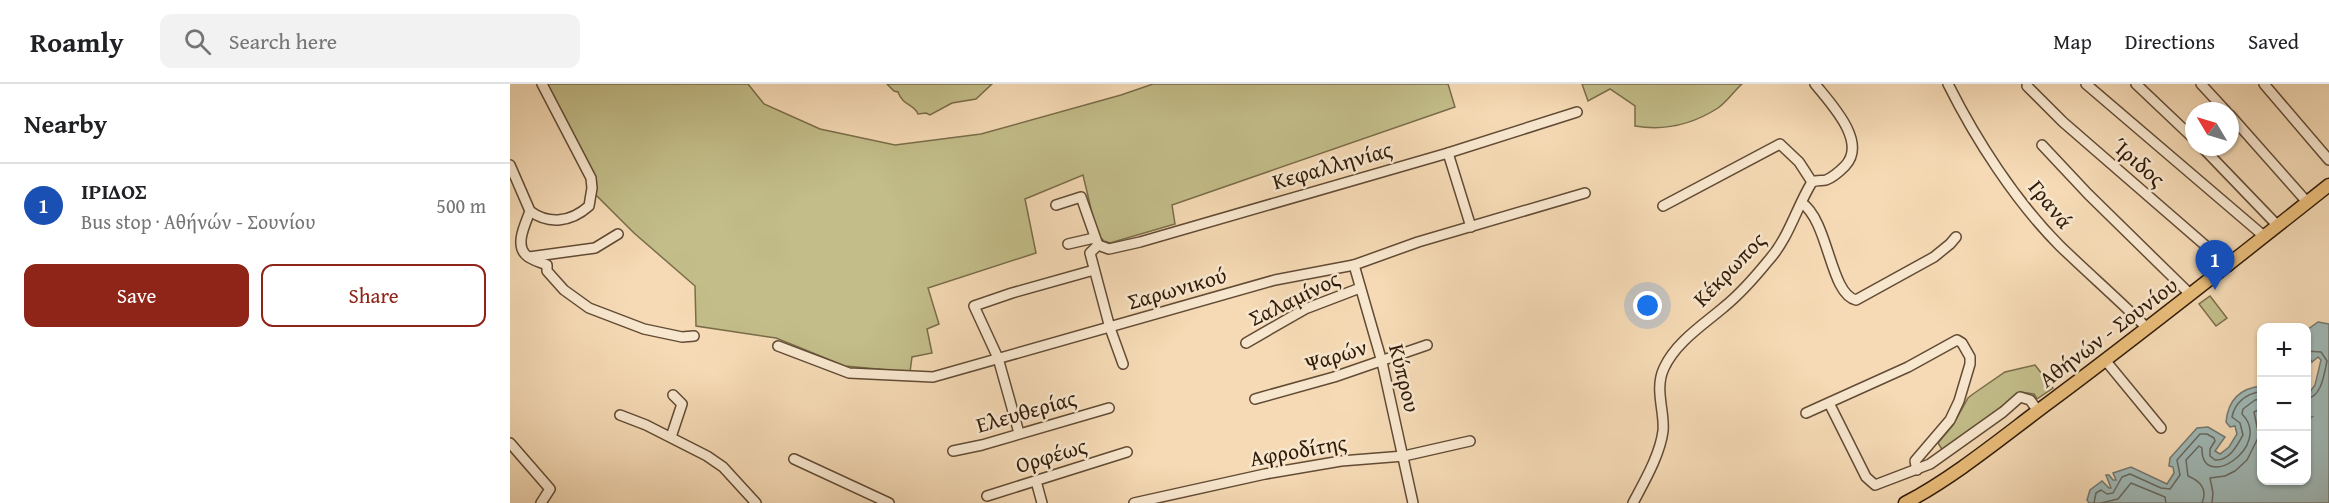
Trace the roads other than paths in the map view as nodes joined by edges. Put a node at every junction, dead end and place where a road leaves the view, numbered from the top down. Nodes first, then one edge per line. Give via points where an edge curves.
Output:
1 (542, 84) edge
2 (1815, 84) edge
3 (1948, 84) edge
4 (2086, 84) edge
5 (2136, 84) edge
6 (2201, 84) edge
7 (2264, 84) edge
8 (2027, 86) dead end
9 (2218, 102) edge
10 (1576, 112) dead end
11 (2239, 125) edge
12 (2185, 130) edge
13 (2042, 145) dead end
14 (1448, 153) junction
15 (2211, 156) edge
16 (2329, 160) edge
17 (510, 165) edge
18 (1812, 182) junction
19 (2329, 185) edge
20 (1585, 192) dead end
21 (2307, 202) junction
22 (1802, 203) junction
23 (1056, 205) dead end
24 (1663, 206) dead end
25 (530, 211) junction
26 (2278, 226) junction
27 (1471, 227) junction
28 (618, 234) dead end
29 (1956, 237) dead end
30 (2265, 237) junction
31 (1096, 242) junction
32 (1068, 244) dead end
33 (529, 257) junction
34 (1354, 265) junction
35 (2229, 266) junction
36 (1094, 270) junction
37 (1360, 288) junction
38 (2191, 295) junction
39 (1110, 328) junction
40 (2147, 328) junction
41 (694, 336) dead end
42 (1246, 343) dead end
43 (1427, 345) dead end
44 (778, 346) dead end
45 (998, 358) junction
46 (2105, 360) junction
47 (1382, 362) junction
48 (1123, 364) dead end
49 (673, 395) dead end
50 (1254, 399) dead end
51 (1829, 403) junction
52 (1109, 408) dead end
53 (2038, 411) junction
54 (1806, 413) dead end
55 (620, 415) dead end
56 (2161, 428) dead end
57 (1019, 433) junction
58 (671, 437) junction
59 (1470, 441) dead end
60 (510, 443) edge
61 (953, 451) dead end
62 (1127, 452) dead end
63 (1404, 456) junction
64 (794, 459) dead end
65 (1917, 470) junction
66 (1036, 481) junction
67 (987, 495) dead end
68 (541, 503) edge
69 (756, 503) edge
70 (889, 503) edge
71 (1042, 503) edge
72 (1134, 503) edge
73 (1413, 503) edge
74 (1634, 503) edge
75 (1905, 503) edge

1 - 25 street via 591,178 592,188 589,206 573,217 551,221
2 - 18 street via 1851,135 1854,147 1852,158 1838,174
3 - 40 street, Γρανά via 1979,138 2036,220
4 - 30 street
5 - 12 street
6 - 9 street
7 - 16 street
8 - 35 street, Ίριδος
10 - 14 street, Κεφαλληνίας
11 - 21 street
13 - 38 street
14 - 27 street
14 - 31 street, Κεφαλληνίας via 1140,242 1109,249
15 - 26 street
17 - 25 street
18 - 22 street, Κέκρωπος
18 - 24 street via 1780,144
19 - 21 main road, Αθήνών - Σουνίου
20 - 27 street, Σαρωνικού
21 - 26 main road, Αθήνών - Σουνίου
22 - 29 street via 1818,223 1836,277 1847,296 1856,300 1934,257
22 - 74 street, Κέκρωπος via 1769,261 1726,306 1692,333 1665,365 1660,390 1663,431
23 - 31 street via 1082,197
25 - 33 street via 522,235 522,250
26 - 30 main road, Αθήνών - Σουνίου
27 - 34 street, Σαρωνικού
28 - 33 street via 595,248
30 - 35 main road, Αθήνών - Σουνίου
31 - 32 street, Κεφαλληνίας
31 - 36 street via 1090,253
33 - 41 street via 547,266 564,290 589,308 644,329
34 - 37 street, Κύπρου
34 - 39 street, Σαρωνικού via 1275,280
35 - 38 main road, Αθήνών - Σουνίου
36 - 39 street
36 - 45 street via 974,306
37 - 42 street, Σαλαμίνος via 1305,309
37 - 47 street, Κύπρου
38 - 40 main road, Αθήνών - Σουνίου
39 - 45 street, Σαρωνικού
39 - 48 street
40 - 46 main road, Αθήνών - Σουνίου
43 - 47 street, Ψαρών
44 - 45 street, Σαρωνικού via 849,373 917,377 949,373
45 - 57 street
46 - 53 main road, Αθήνών - Σουνίου
46 - 56 street
47 - 50 street, Ψαρών
47 - 63 street, Κύπρου
49 - 58 street via 682,404
51 - 54 street
51 - 65 street via 1871,483 1879,485
51 - 65 street via 1908,367 1951,342 1962,343 1970,364 1959,401 1950,420 1915,460
52 - 57 street, Ελευθερίας
53 - 65 street via 2030,400 2020,397
53 - 75 main road, Αθήνών - Σουνίου
55 - 58 street
57 - 61 street, Ελευθερίας
58 - 69 street via 723,467
59 - 63 street, Αφροδίτης
60 - 68 street via 550,489
62 - 66 street, Ορφέως
63 - 72 street, Αφροδίτης via 1276,472
63 - 73 street, Κύπρου
64 - 70 street
66 - 67 street, Ορφέως
66 - 71 street

